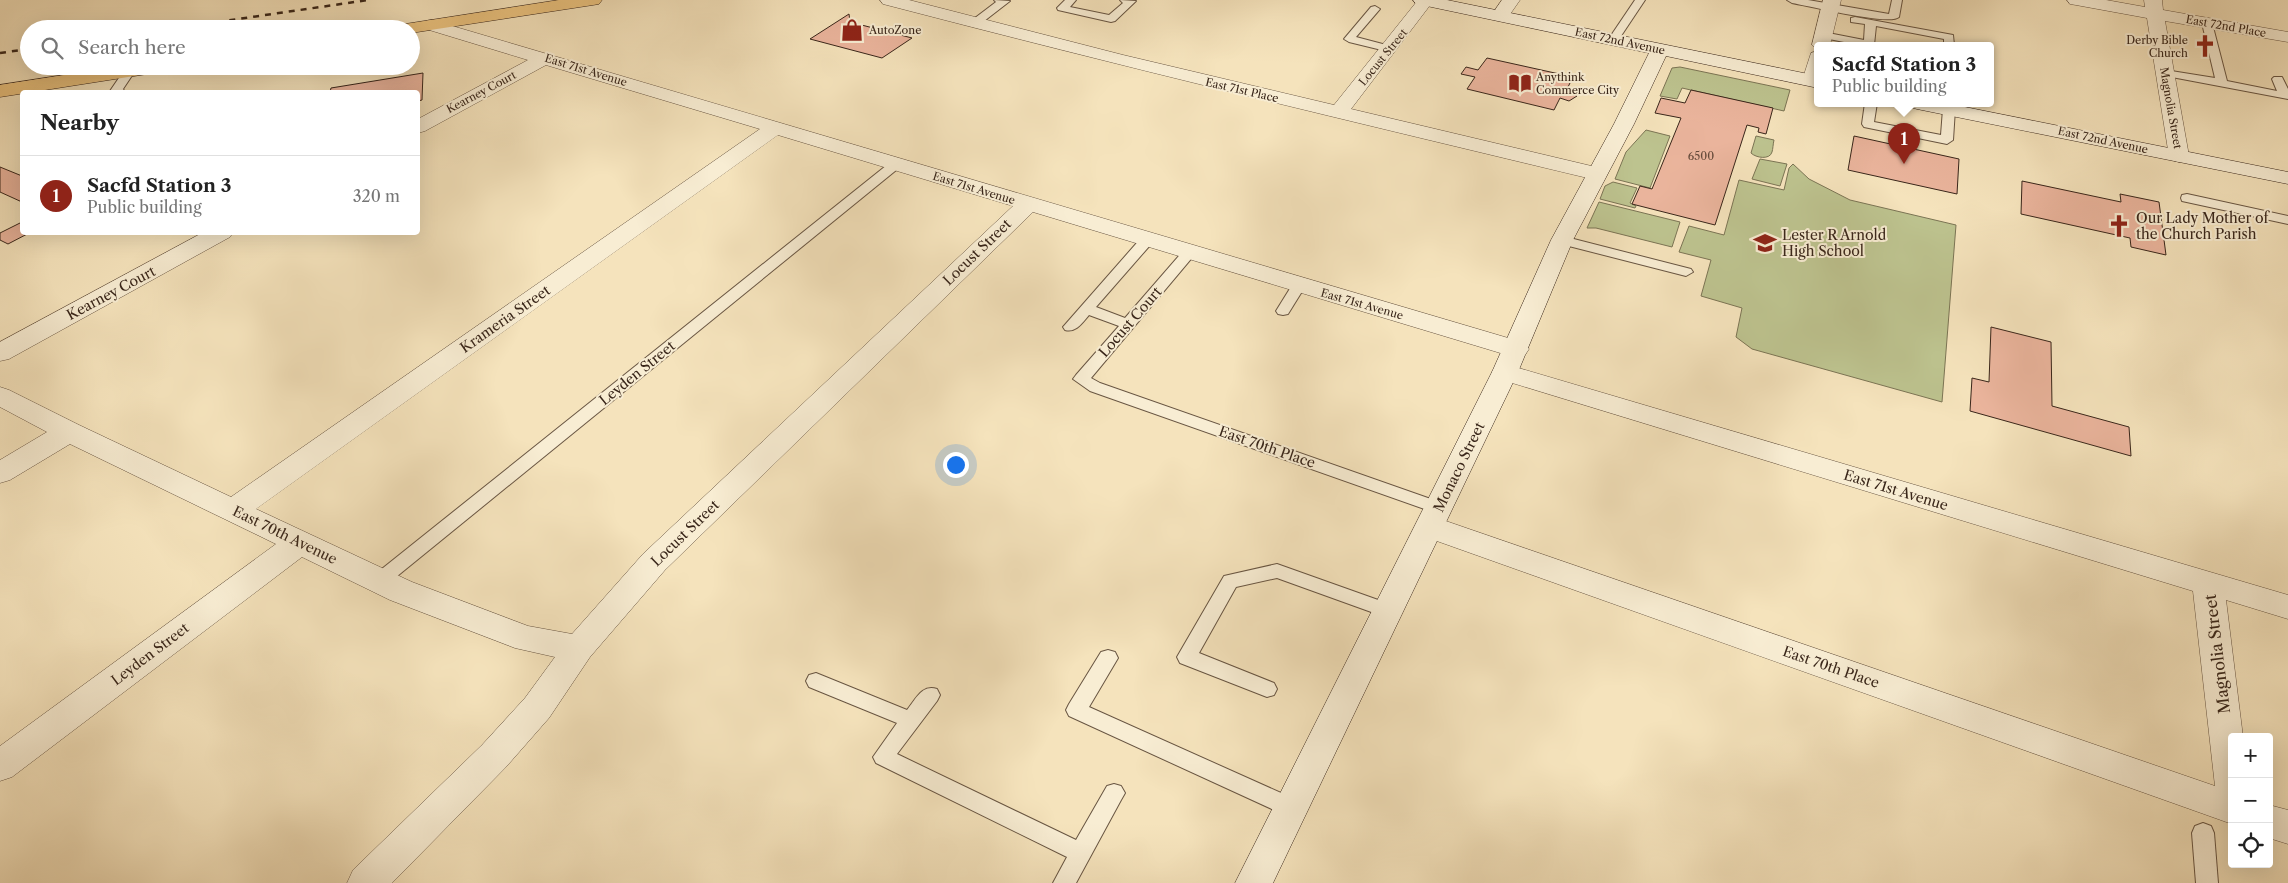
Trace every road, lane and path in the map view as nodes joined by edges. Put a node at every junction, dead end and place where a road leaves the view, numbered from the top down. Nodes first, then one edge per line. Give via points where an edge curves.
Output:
1 (592, 0) edge
2 (999, 0) edge
3 (1071, 0) edge
4 (1125, 0) edge
5 (1424, 0) edge
6 (1511, 0) edge
7 (1640, 0) edge
8 (1792, 0) edge
9 (1897, 0) edge
10 (2076, 0) edge
11 (897, 1) edge
12 (1830, 7) edge
13 (2154, 7) edge
14 (1375, 10) dead end
15 (1500, 16) junction
16 (1894, 16) junction
17 (1871, 22) junction
18 (2207, 23) junction
19 (432, 24) junction
20 (982, 25) junction
21 (420, 26) edge
22 (1948, 27) dead end
23 (2288, 37) edge
24 (1613, 40) junction
25 (1822, 40) edge
26 (1846, 42) edge
27 (1869, 42) edge
28 (1949, 42) edge
29 (1390, 48) junction
30 (1660, 50) junction
31 (545, 58) junction
32 (2165, 73) junction
33 (111, 75) edge
34 (127, 75) edge
35 (2278, 79) dead end
36 (1814, 82) edge
37 (2222, 83) junction
38 (48, 88) edge
39 (117, 90) edge
40 (0, 91) edge
41 (2286, 96) edge
42 (1870, 107) edge
43 (1962, 108) edge
44 (1338, 113) junction
45 (420, 126) edge
46 (775, 128) junction
47 (2179, 156) junction
48 (896, 164) junction
49 (1596, 174) junction
50 (2288, 178) edge
51 (2187, 198) dead end
52 (1028, 204) junction
53 (2288, 220) edge
54 (216, 235) edge
55 (1148, 240) junction
56 (1562, 240) junction
57 (1189, 253) junction
58 (1686, 272) dead end
59 (1299, 285) junction
60 (1087, 309) junction
61 (1283, 311) dead end
62 (1128, 324) junction
63 (1070, 327) dead end
64 (0, 353) edge
65 (1510, 360) junction
66 (1095, 387) joint
67 (0, 396) edge
68 (69, 432) junction
69 (0, 473) edge
70 (234, 510) junction
71 (1434, 518) junction
72 (301, 542) junction
73 (379, 581) junction
74 (2208, 584) junction
75 (2288, 607) edge
76 (1388, 611) junction
77 (580, 648) junction
78 (1108, 658) dead end
79 (816, 681) dead end
80 (1267, 689) dead end
81 (930, 695) dead end
82 (911, 720) junction
83 (0, 766) edge
84 (2231, 778) edge
85 (1114, 793) dead end
86 (2228, 807) edge
87 (1292, 808) junction
88 (2273, 822) edge
89 (2288, 827) edge
90 (2203, 834) dead end
91 (1081, 853) junction
92 (366, 883) edge
93 (1064, 883) edge
94 (1254, 883) edge
95 (2207, 883) edge

1 - 19 main road
2 - 20 lane via 1005,1
3 - 4 lane via 1062,8 1111,19 1131,1
5 - 15 street, East 72nd Avenue
5 - 29 street, Locust Street
6 - 15 street
7 - 24 lane
8 - 12 lane
9 - 16 lane
10 - 13 street, East 72nd Place
11 - 20 street, East 71st Place
12 - 16 lane via 1876,16
12 - 17 lane
12 - 25 street
13 - 18 street, East 72nd Place
13 - 32 street, Magnolia Street
14 - 29 lane via 1349,39
15 - 24 street, East 72nd Avenue
16 - 22 lane
17 - 27 lane
17 - 28 lane via 1949,37
18 - 23 street, East 72nd Place
18 - 37 lane
19 - 21 main road
19 - 31 street, East 71st Avenue
20 - 44 street, East 71st Place
24 - 30 street, East 72nd Avenue
25 - 26 lane
29 - 44 street, Locust Street
30 - 36 street, East 72nd Avenue
30 - 49 street, Monaco Street
31 - 45 street, Kearney Court
31 - 46 street, East 71st Avenue
32 - 37 lane
32 - 47 street, Magnolia Street
33 - 38 main road
34 - 39 lane
35 - 41 lane
37 - 41 lane
38 - 40 main road
42 - 43 lane via 1868,124 1947,140
43 - 47 street, East 72nd Avenue
44 - 49 street, East 71st Place
46 - 48 street, East 71st Avenue
46 - 70 street, Krameria Street
47 - 50 street, East 72nd Avenue
48 - 52 street, East 71st Avenue
48 - 73 lane, Leyden Street
49 - 56 street, Monaco Street
51 - 53 lane
52 - 55 street, East 71st Avenue
52 - 77 street, Locust Street via 654,562
54 - 64 street, Kearney Court
55 - 57 street, East 71st Avenue
55 - 60 lane
56 - 58 lane
56 - 65 street, Monaco Street
57 - 59 street, East 71st Avenue
57 - 62 lane, Locust Court
59 - 61 lane
59 - 65 street, East 71st Avenue
60 - 62 lane
60 - 63 lane
62 - 66 lane, Locust Court via 1081,379
65 - 71 street, Monaco Street
65 - 74 street, East 71st Avenue
66 - 71 lane, East 70th Place
67 - 68 street, East 70th Avenue
68 - 69 street
68 - 70 street, East 70th Avenue
70 - 72 street, East 70th Avenue
71 - 76 street, Monaco Street
71 - 86 street, East 70th Place
72 - 73 street, East 70th Avenue
72 - 83 street, Leyden Street
73 - 77 street, East 70th Avenue via 486,626 526,639
74 - 75 street, East 71st Avenue
74 - 84 street, Magnolia Street
76 - 80 lane via 1277,570 1230,581 1187,657
76 - 87 street, Monaco Street
77 - 92 street, Locust Street via 537,708 494,756
78 - 87 lane via 1076,710
79 - 82 lane
81 - 82 lane
82 - 91 lane via 883,756
85 - 91 lane
87 - 94 street, Monaco Street
88 - 89 street
90 - 95 lane
91 - 93 lane

